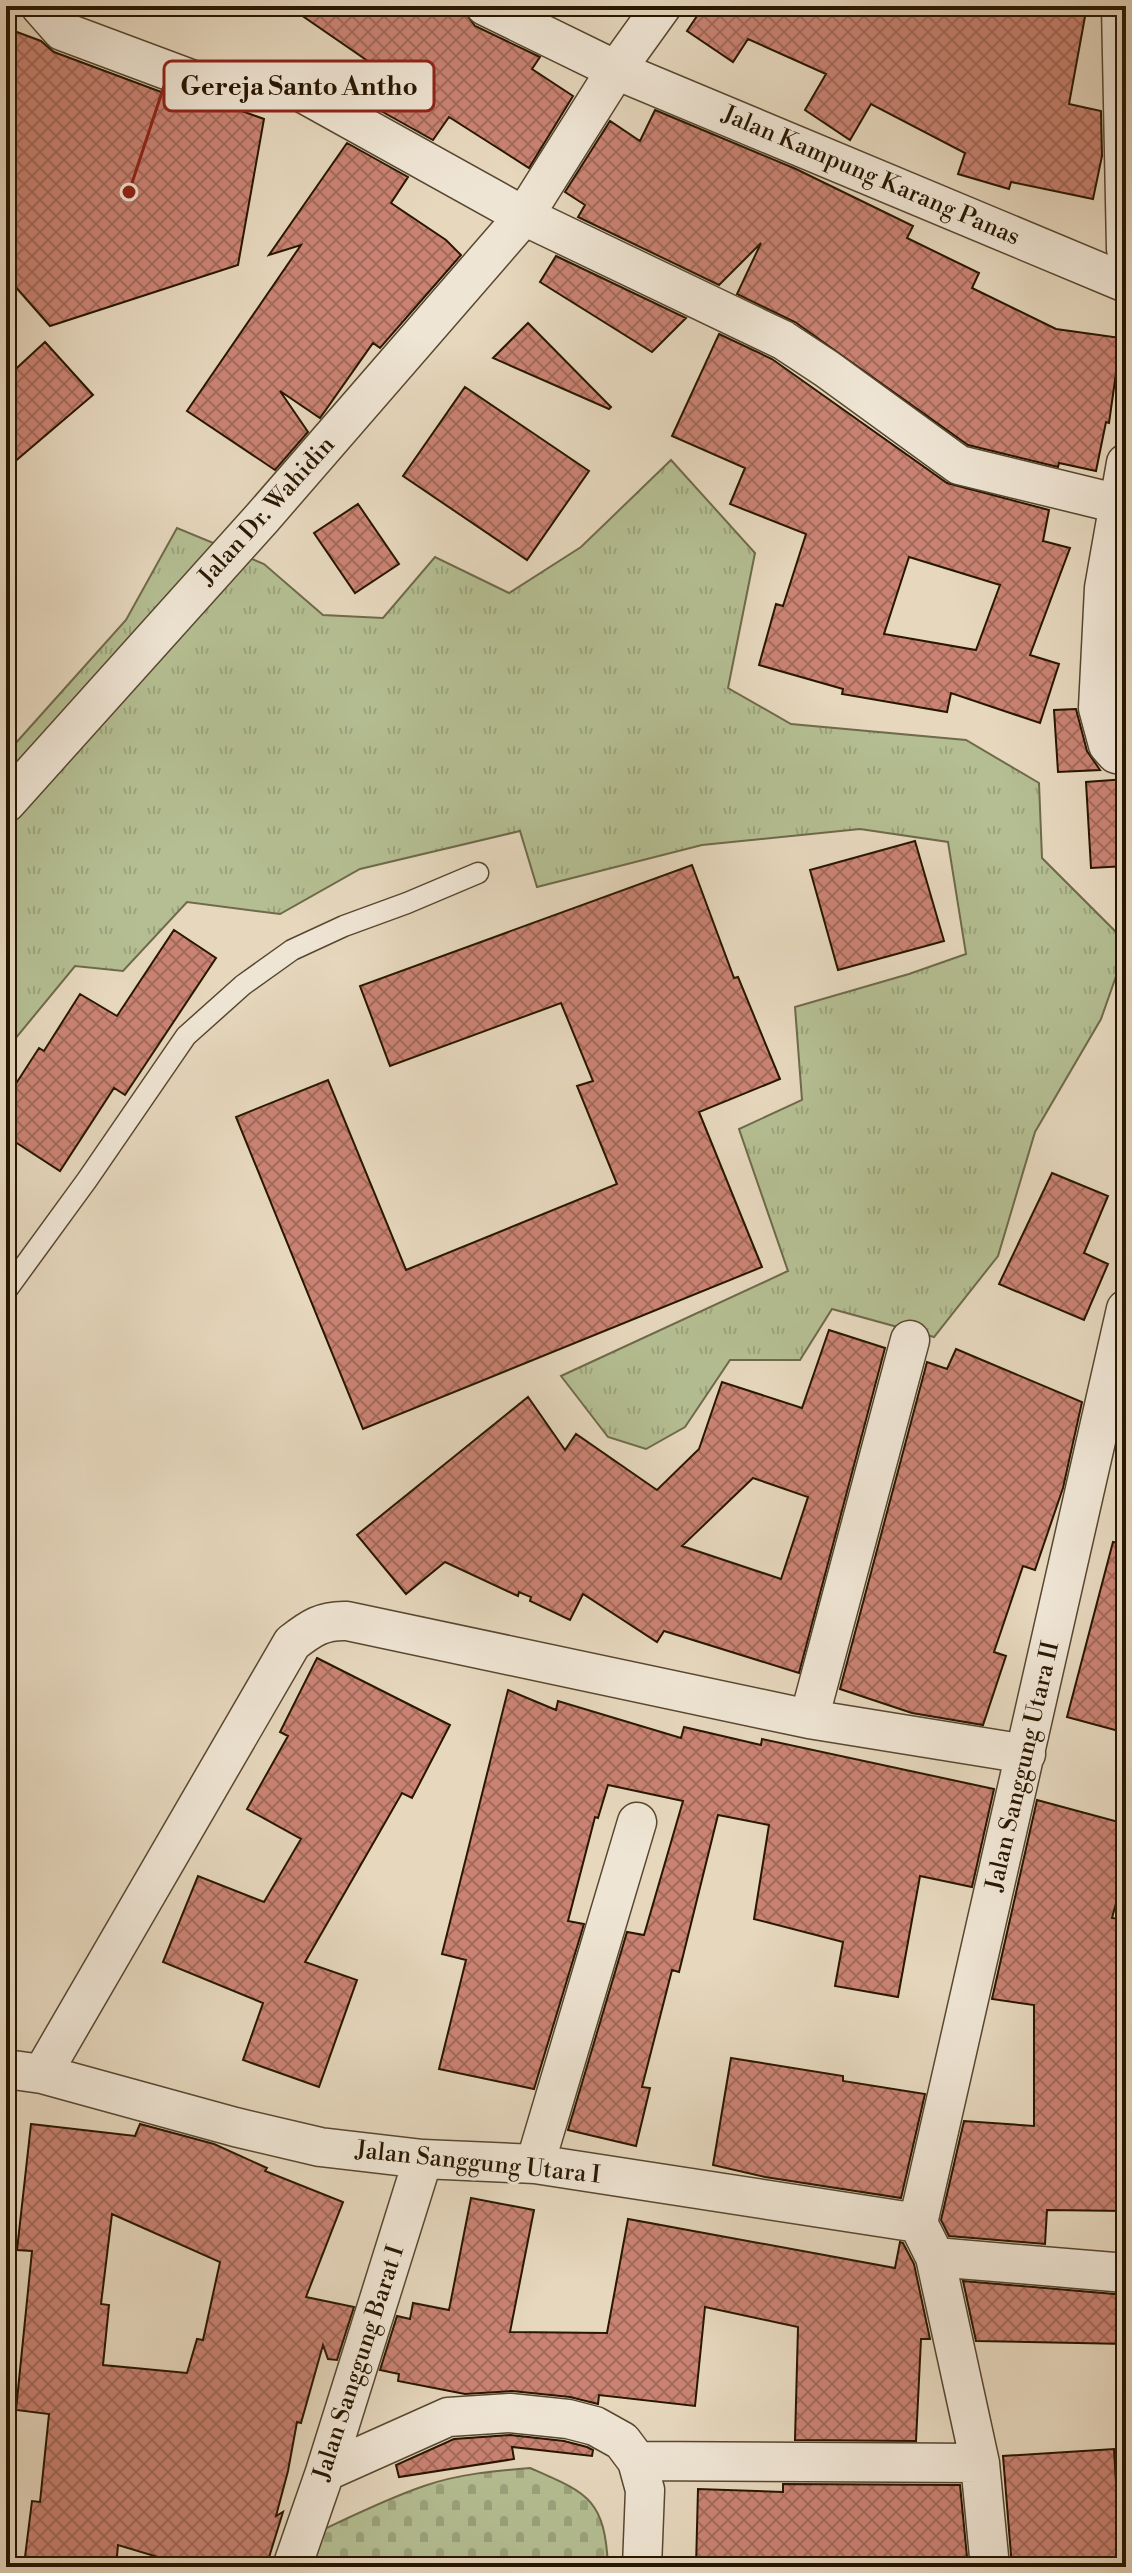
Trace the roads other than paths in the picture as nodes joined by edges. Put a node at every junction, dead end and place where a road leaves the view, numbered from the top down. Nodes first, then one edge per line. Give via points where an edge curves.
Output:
1 (40, 6) edge
2 (485, 6) edge
3 (662, 6) edge
4 (1121, 6) edge
5 (616, 70) junction
6 (524, 216) junction
7 (1126, 249) edge
8 (1126, 283) edge
9 (1126, 463) edge
10 (1119, 504) junction
11 (1126, 755) edge
12 (6, 803) edge
13 (478, 873) dead end
14 (6, 1291) edge
15 (1126, 1309) edge
16 (910, 1340) dead end
17 (809, 1719) junction
18 (1026, 1754) junction
19 (637, 1822) dead end
20 (24, 2072) edge
21 (423, 2159) junction
22 (535, 2164) junction
23 (918, 2223) junction
24 (935, 2257) junction
25 (1126, 2273) edge
26 (637, 2461) junction
27 (980, 2463) junction
28 (325, 2472) junction
29 (292, 2567) edge
30 (642, 2567) edge
31 (990, 2567) edge

1 - 6 street via 62,31 196,81 290,86
2 - 5 street, Jalan Kampung Karang Panas
3 - 5 street
4 - 7 street
5 - 6 street
5 - 8 street, Jalan Kampung Karang Panas
6 - 10 street via 783,340 959,465
6 - 12 street, Jalan Dr. Wahidin
9 - 10 street
10 - 11 street via 1104,588 1098,708 1108,745
13 - 14 lane via 292,950 243,985 186,1036
15 - 18 street, Jalan Sanggung Utara II
16 - 17 street
17 - 18 street
17 - 20 street via 347,1621 313,1626 292,1643
18 - 23 street, Jalan Sanggung Utara II
19 - 22 street
20 - 21 street, Jalan Sanggung Utara I via 320,2147
21 - 22 street, Jalan Sanggung Utara I
21 - 28 street, Jalan Sanggung Barat I
22 - 23 street, Jalan Sanggung Utara I
23 - 24 street
24 - 25 street
24 - 27 street
26 - 27 street
26 - 28 street via 622,2441 595,2426 568,2419 481,2414 448,2417
26 - 30 street via 645,2490
27 - 31 street
28 - 29 street, Jalan Sanggung Barat I

